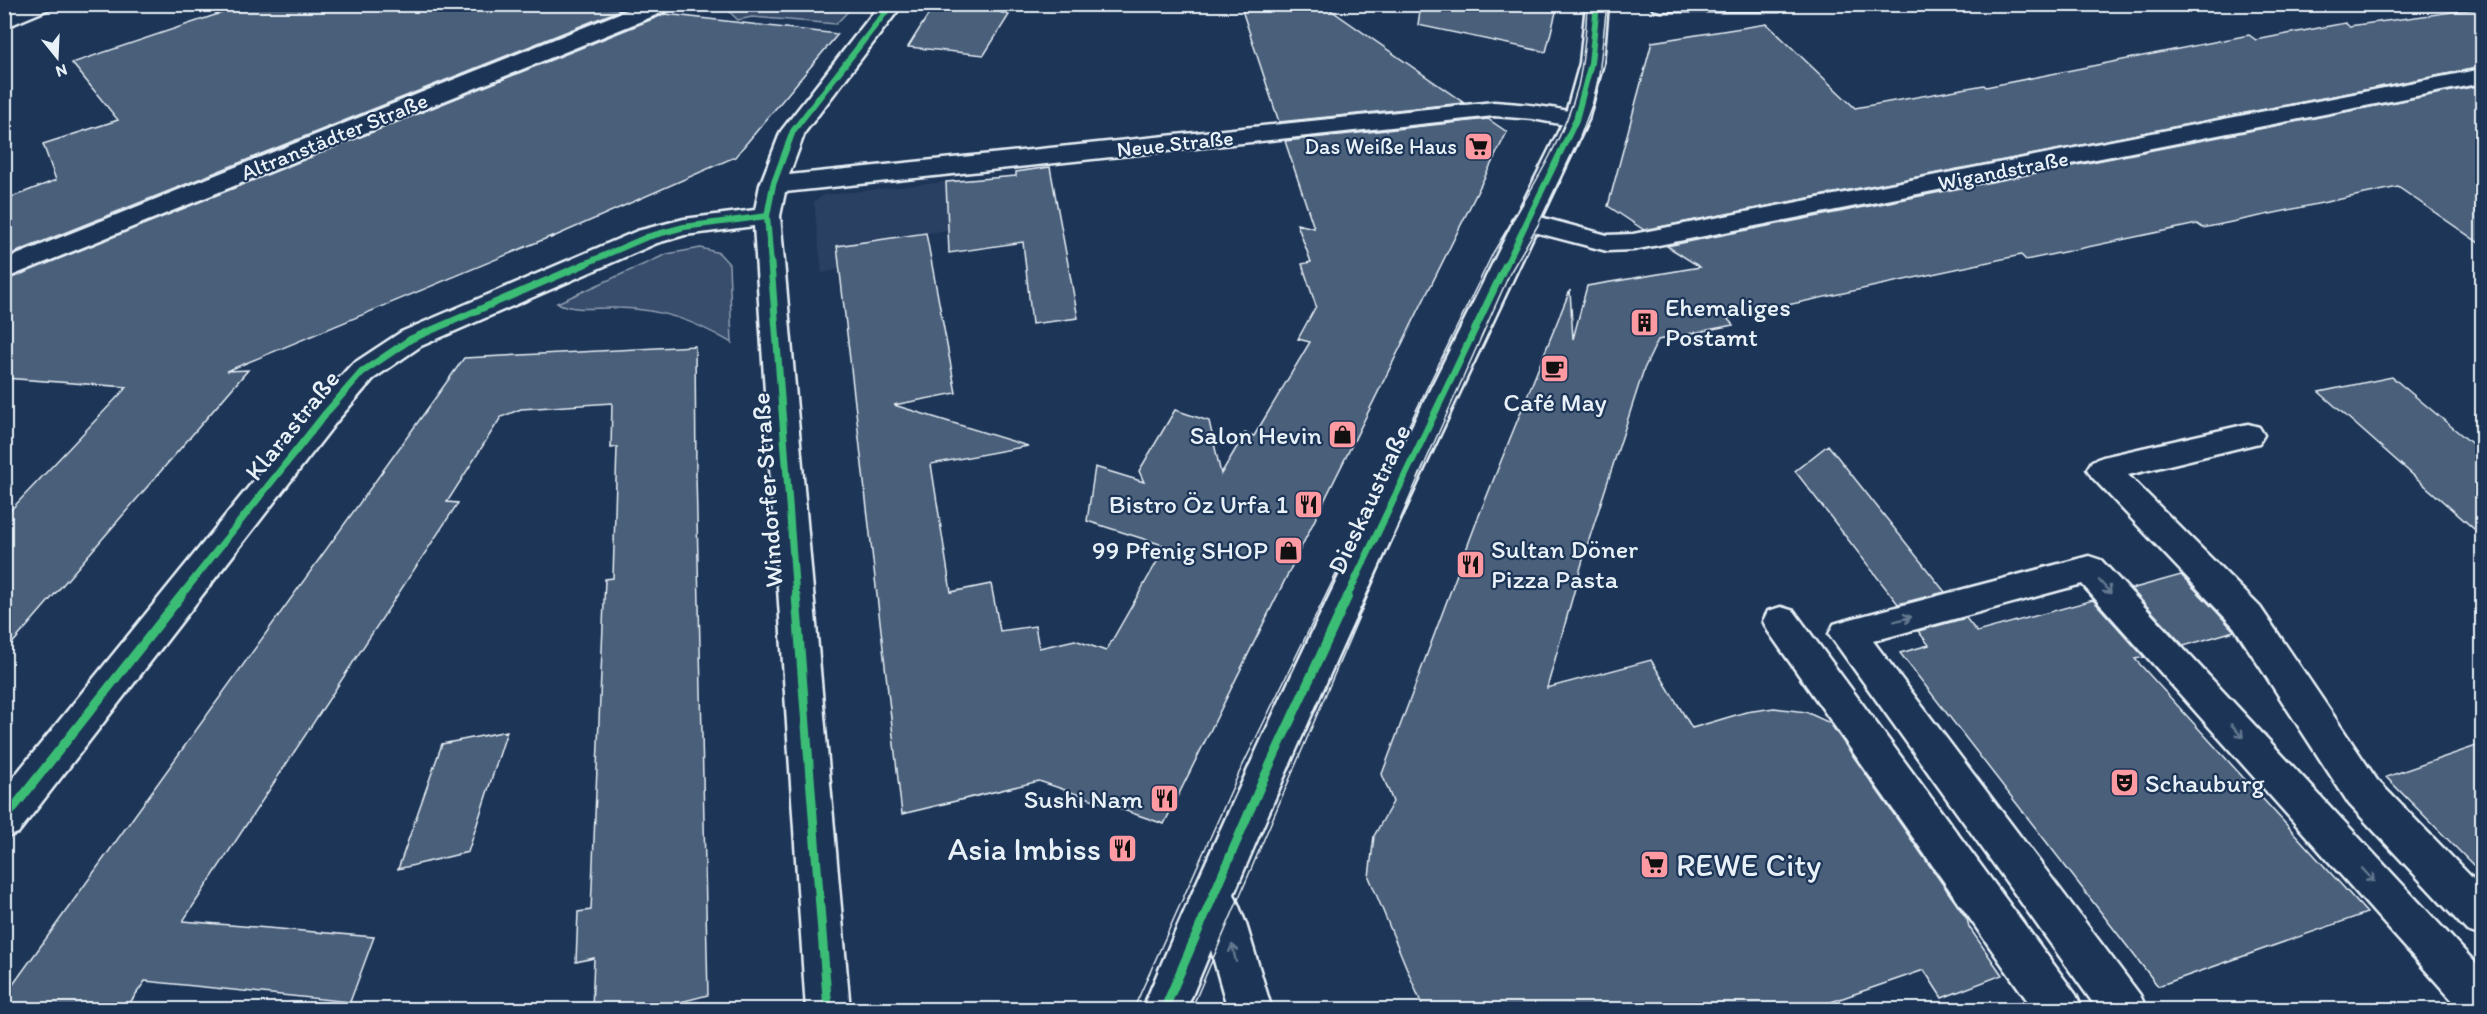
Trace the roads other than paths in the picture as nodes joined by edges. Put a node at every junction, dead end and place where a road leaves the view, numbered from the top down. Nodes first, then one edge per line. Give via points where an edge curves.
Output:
1 (41, 4) edge
2 (663, 4) edge
3 (892, 4) edge
4 (1597, 4) edge
5 (1661, 4) edge
6 (1779, 4) edge
7 (4, 21) edge
8 (2482, 76) edge
9 (1576, 120) junction
10 (773, 185) junction
11 (767, 216) junction
12 (1525, 221) junction
13 (4, 270) edge
14 (2248, 435) dead end
15 (1781, 621) dead end
16 (4, 820) edge
17 (1214, 895) junction
18 (2482, 916) edge
19 (2482, 1001) edge
20 (828, 1010) edge
21 (1164, 1010) edge
22 (1250, 1010) edge
23 (2061, 1010) edge
24 (2125, 1010) edge

1 - 7 street
2 - 13 street, Altranstädter Straße
3 - 10 street, Windorfer Straße via 793,131
4 - 9 street, Dieskaustraße via 1594,52
5 - 6 street
8 - 12 street, Wigandstraße via 1633,242 1607,243
9 - 10 street, Neue Straße via 1494,109
9 - 12 street, Dieskaustraße
10 - 11 street, Windorfer Straße
11 - 16 street, Klarastraße via 684,227 648,237 411,339 362,372
11 - 20 street, Windorfer Straße
12 - 17 street, Dieskaustraße via 1304,689
14 - 18 street via 2103,469 2247,617 2363,792
15 - 23 street
17 - 21 street, Dieskaustraße
22 -> 17 street via 1227,924
24 -> 19 street via 1847,634 2090,569

